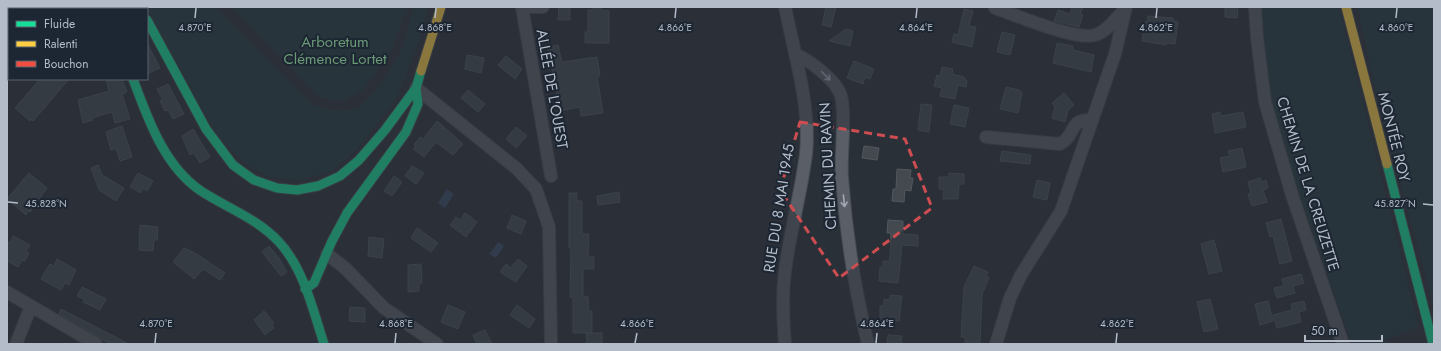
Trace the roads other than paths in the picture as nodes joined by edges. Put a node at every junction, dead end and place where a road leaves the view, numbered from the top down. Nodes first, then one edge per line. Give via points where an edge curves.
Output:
1 (441, 7) edge
2 (522, 7) edge
3 (528, 7) edge
4 (543, 7) edge
5 (785, 7) edge
6 (1255, 7) edge
7 (1346, 7) edge
8 (995, 8) dead end
9 (1126, 8) edge
10 (148, 22) edge
11 (795, 54) junction
12 (133, 80) edge
13 (416, 88) junction
14 (405, 100) junction
15 (411, 120) junction
16 (1092, 120) junction
17 (986, 137) dead end
18 (551, 176) dead end
19 (327, 254) junction
20 (305, 289) junction
21 (7, 292) edge
22 (31, 306) junction
23 (16, 344) edge
24 (96, 344) edge
25 (324, 344) edge
26 (437, 344) edge
27 (551, 344) edge
28 (785, 344) edge
29 (868, 344) edge
30 (996, 344) edge
31 (1343, 344) edge
32 (1433, 344) edge

1 - 13 street
2 - 18 street, ALLÉE DE L'OUEST
3 - 4 street
5 - 11 street, RUE DU 8 MAI 1945
6 - 31 street, CHEMIN DE LA CREUZETTE via 1265,102 1292,195
7 - 32 street, MONTÉE ROY
8 - 9 street via 1071,34 1086,36 1096,35
9 - 16 street via 1115,54
10 - 14 street via 218,147 233,165 254,180 277,188 297,190 318,186 340,176 359,160 380,136
11 - 28 street, RUE DU 8 MAI 1945 via 806,134 806,154 785,272
11 -> 29 street, CHEMIN DU RAVIN via 806,59 840,92 846,221
12 - 20 street via 142,104 176,170 199,191 264,228 280,243
13 - 14 street
13 - 15 street via 418,104
13 - 27 street via 516,168 536,189 549,227
14 - 15 street
15 - 19 street via 406,132 347,213
16 - 17 street via 1082,119 1076,123 1067,140 1060,144
16 - 30 street via 1061,211 1021,275 1010,298
19 - 20 street via 314,283
19 - 26 street via 345,268 384,308
20 - 25 street
21 - 22 street
22 - 23 street
22 - 24 street

